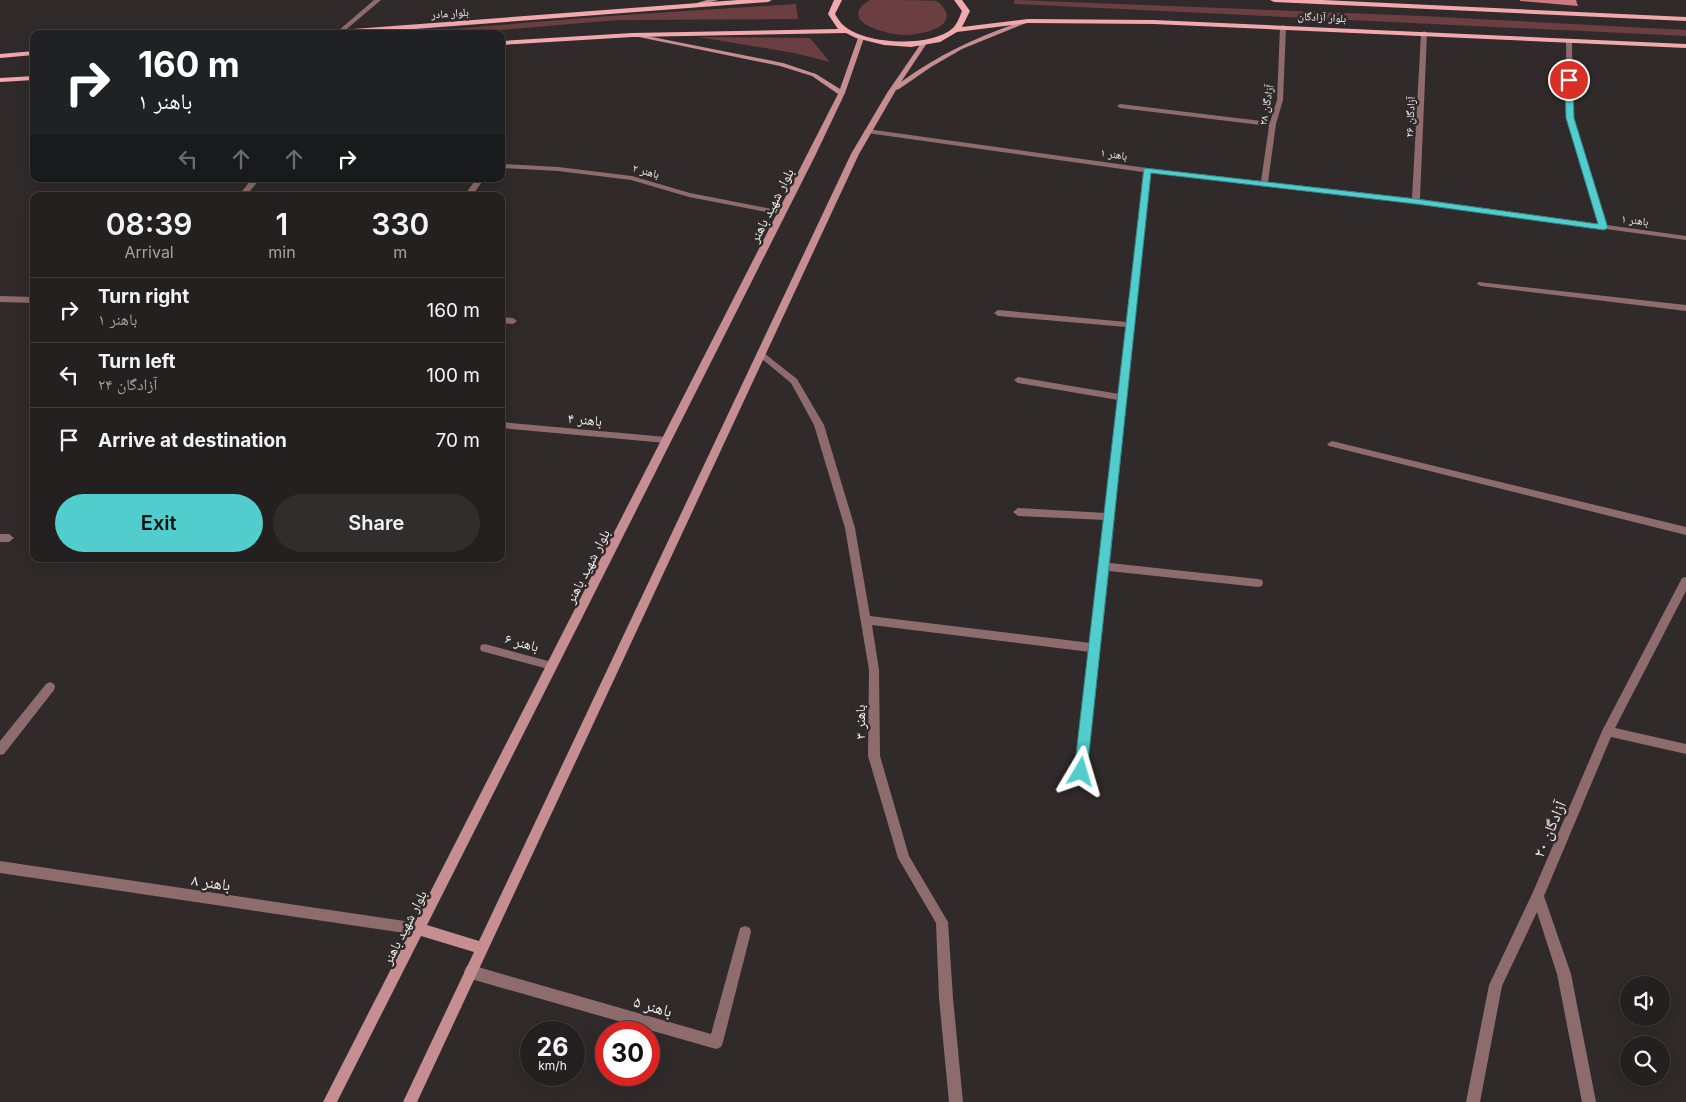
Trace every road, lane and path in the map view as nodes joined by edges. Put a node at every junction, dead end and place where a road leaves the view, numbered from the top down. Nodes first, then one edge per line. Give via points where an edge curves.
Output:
1 (378, 0) edge
2 (714, 0) edge
3 (768, 0) edge
4 (838, 0) edge
5 (958, 0) edge
6 (1274, 0) edge
7 (1377, 2) edge
8 (693, 5) junction
9 (1686, 19) edge
10 (1028, 22) junction
11 (1283, 27) junction
12 (342, 30) edge
13 (366, 30) edge
14 (956, 30) junction
15 (846, 31) junction
16 (1424, 33) junction
17 (632, 35) junction
18 (861, 38) junction
19 (1569, 41) junction
20 (924, 42) junction
21 (505, 43) edge
22 (1686, 46) edge
23 (30, 53) edge
24 (0, 56) edge
25 (30, 78) edge
26 (0, 80) edge
27 (842, 93) junction
28 (890, 93) junction
29 (1120, 106) dead end
30 (1273, 124) junction
31 (867, 131) junction
32 (505, 166) edge
33 (1147, 170) junction
34 (254, 182) edge
35 (1264, 185) junction
36 (245, 192) edge
37 (1416, 201) junction
38 (782, 213) junction
39 (1604, 228) junction
40 (1686, 238) edge
41 (1481, 284) dead end
42 (0, 299) edge
43 (30, 300) edge
44 (1686, 308) edge
45 (998, 313) dead end
46 (505, 321) edge
47 (513, 322) dead end
48 (1130, 325) junction
49 (761, 355) junction
50 (1018, 380) dead end
51 (1122, 398) junction
52 (505, 425) edge
53 (666, 440) junction
54 (1332, 444) dead end
55 (1018, 512) dead end
56 (1110, 517) junction
57 (1686, 531) edge
58 (1104, 566) junction
59 (1686, 580) edge
60 (1258, 584) dead end
61 (866, 620) junction
62 (485, 648) dead end
63 (1096, 648) junction
64 (552, 666) junction
65 (50, 687) dead end
66 (1608, 731) junction
67 (1686, 749) edge
68 (0, 750) edge
69 (1081, 772) dead end
70 (0, 867) edge
71 (1538, 896) junction
72 (418, 929) junction
73 (745, 932) dead end
74 (483, 948) junction
75 (471, 972) junction
76 (330, 1102) edge
77 (410, 1102) edge
78 (956, 1102) edge
79 (1473, 1102) edge
80 (1589, 1102) edge

1 - 12 street
2 - 8 main road
3 - 8 main road, بلوار مادر
4 - 15 main road via 832,13
5 - 14 main road via 966,11 964,21
6 - 7 main road, بلوار آزادگان
7 - 9 main road, بلوار آزادگان
8 - 13 main road, بلوار مادر
10 - 11 main road, بلوار آزادگان
10 - 14 main road, بلوار آزادگان
10 - 28 main road via 991,33 942,56
11 - 16 main road, بلوار آزادگان
11 - 30 street, آزادگان ۲۸ via 1280,100
14 - 20 main road, بلوار آزادگان via 942,38
15 - 17 main road
15 - 18 main road, بلوار آزادگان
16 - 19 main road, بلوار آزادگان
16 - 37 street, آزادگان ۲۶
17 - 21 main road
17 - 27 main road via 781,64 814,75
18 - 20 main road, بلوار آزادگان via 881,43
18 - 27 main road, بلوار شهید باهنر
19 - 22 main road, بلوار آزادگان
19 - 39 street via 1570,118
20 - 28 main road
23 - 24 main road
25 - 26 main road
27 - 38 main road, بلوار شهید باهنر
28 - 31 main road
29 - 30 street
30 - 35 street, آزادگان ۲۸
31 - 33 street, باهنر ۱
31 - 49 main road
32 - 38 street, باهنر ۲ via 632,178 689,195
33 - 35 street, باهنر ۱
33 - 48 street
34 - 36 street
35 - 37 street, باهنر ۱
37 - 39 street, باهنر ۱
38 - 53 main road, بلوار شهید باهنر
39 - 40 street, باهنر ۱
41 - 44 street
42 - 43 street
45 - 48 street
46 - 47 street
48 - 51 street
49 - 61 street, باهنر ۳ via 794,381 819,425 850,528
49 - 74 main road
50 - 51 street
51 - 56 street
52 - 53 street, باهنر ۴
53 - 64 main road, بلوار شهید باهنر
54 - 57 street
55 - 56 street
56 - 58 street
58 - 60 street
58 - 63 street
59 - 66 street, آزادگان ۲۰
61 - 63 street
61 - 78 street, باهنر ۳ via 874,670 874,756 904,858 942,922
62 - 64 street, باهنر ۶
63 - 69 street
64 - 72 main road, بلوار شهید باهنر
65 - 68 street
66 - 67 street
66 - 71 street, آزادگان ۲۰
70 - 72 street, باهنر ۸
71 - 79 street, آزادگان ۲۰ via 1496,985
71 - 80 street via 1564,974
72 - 74 main road
72 - 76 main road, بلوار شهید باهنر
73 - 75 street, باهنر ۵ via 716,1042
74 - 75 main road
75 - 77 main road

